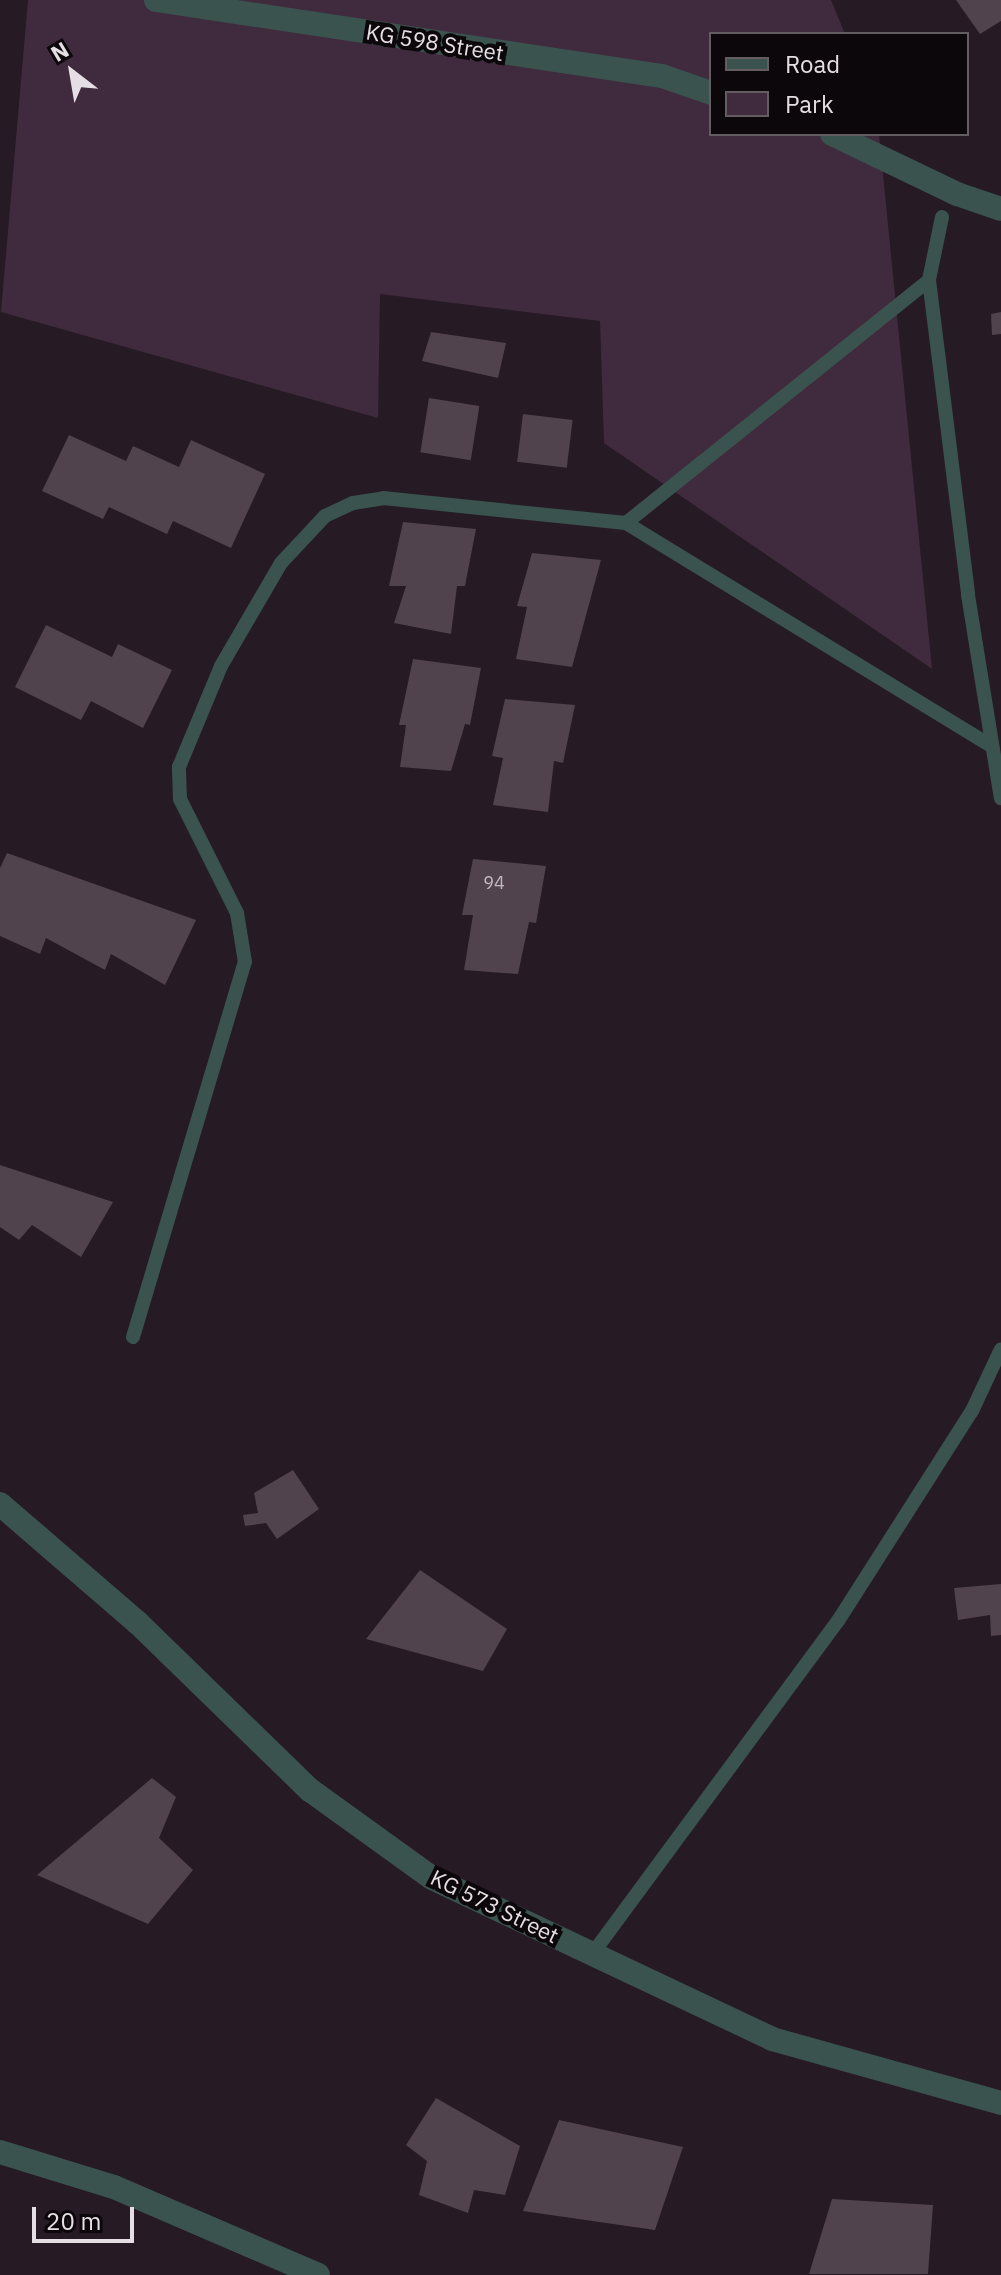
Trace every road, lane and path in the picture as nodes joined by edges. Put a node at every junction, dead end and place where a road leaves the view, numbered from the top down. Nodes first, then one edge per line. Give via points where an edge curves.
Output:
1 (156, 0) edge
2 (709, 92) edge
3 (836, 136) edge
4 (1001, 209) edge
5 (942, 217) dead end
6 (929, 280) junction
7 (626, 523) junction
8 (990, 745) junction
9 (1001, 798) edge
10 (133, 1337) dead end
11 (1001, 1349) edge
12 (0, 1504) edge
13 (593, 1953) junction
14 (1001, 2103) edge
15 (0, 2152) edge
16 (318, 2275) edge

1 - 2 street, KG 598 Street via 662,76
3 - 4 street via 957,194
5 - 6 lane
6 - 7 lane
6 - 8 lane
7 - 8 lane
7 - 10 lane via 383,498 353,503 325,516 281,563 221,666 179,767 180,799 237,913 245,962
8 - 9 lane
11 - 13 lane via 972,1411 838,1621
12 - 13 street, KG 573 Street via 138,1623 310,1790 432,1878
13 - 14 street, KG 573 Street via 772,2039
15 - 16 street via 114,2187

